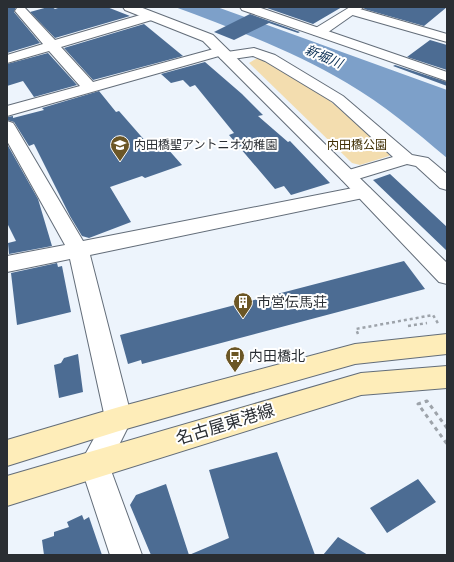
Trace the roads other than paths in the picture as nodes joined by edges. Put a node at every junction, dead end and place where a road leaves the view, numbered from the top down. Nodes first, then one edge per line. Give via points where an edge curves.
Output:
1 (129, 7) edge
2 (246, 7) edge
3 (26, 9) edge
4 (355, 9) edge
5 (7, 14) edge
6 (151, 16) junction
7 (319, 32) junction
8 (447, 38) edge
9 (52, 45) junction
10 (224, 53) junction
11 (7, 58) edge
12 (447, 77) edge
13 (90, 88) junction
14 (7, 111) edge
15 (7, 126) edge
16 (406, 158) junction
17 (348, 176) junction
18 (447, 184) edge
19 (363, 192) junction
20 (78, 250) junction
21 (7, 264) edge
22 (447, 276) edge
23 (447, 344) edge
24 (447, 377) edge
25 (119, 419) junction
26 (7, 453) edge
27 (94, 464) junction
28 (7, 491) edge
29 (126, 555) edge

1 - 6 street
2 - 7 street
3 - 5 street
3 - 9 street
4 - 7 street
4 - 8 street
6 - 9 street
6 - 10 street via 208,38
7 - 12 street
9 - 11 street
9 - 13 street
10 - 13 street
10 - 16 street via 254,52 270,58 338,99
10 - 17 street
13 - 14 street
15 - 20 street
16 - 17 street
16 - 18 street via 422,162
17 - 19 street
19 - 20 street
19 - 22 street
20 - 21 street
20 - 25 street
23 - 25 main road via 355,354
24 - 27 main road, 名古屋東港線 via 361,384
25 - 26 main road
25 - 27 street
27 - 28 main road, 名古屋東港線
27 - 29 street

